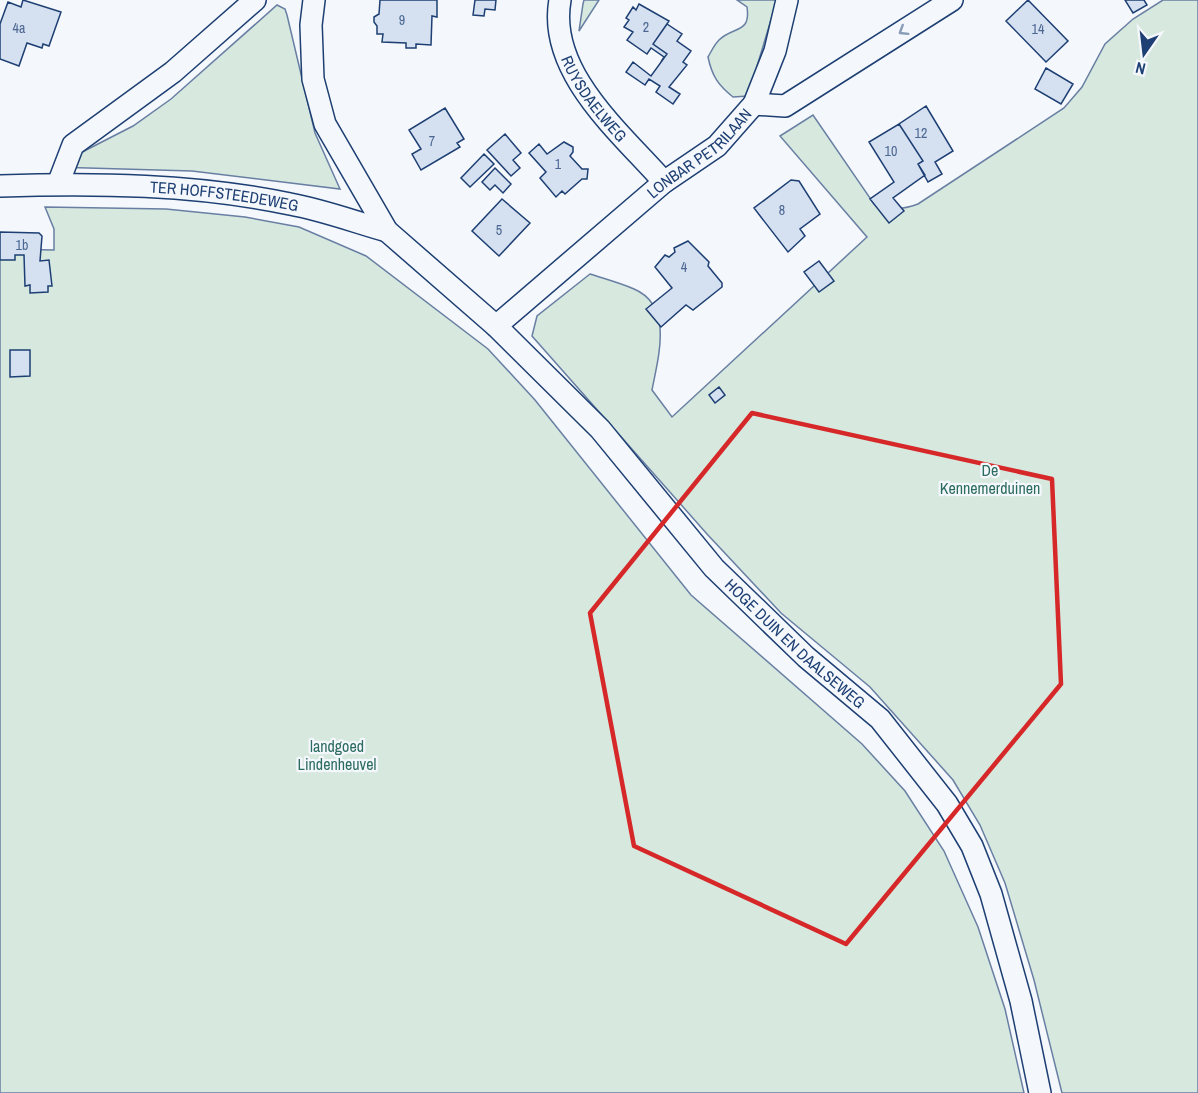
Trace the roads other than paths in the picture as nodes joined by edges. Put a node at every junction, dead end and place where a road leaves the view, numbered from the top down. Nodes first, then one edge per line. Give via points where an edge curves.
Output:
1 (255, 0) edge
2 (314, 0) edge
3 (560, 0) edge
4 (788, 0) edge
5 (952, 0) edge
6 (754, 104) junction
7 (664, 182) junction
8 (58, 184) junction
9 (0, 186) edge
10 (387, 231) junction
11 (428, 265) joint
12 (496, 326) junction
13 (1040, 1093) edge

1 - 8 street via 173,72 73,145
2 - 10 street, TER HOFFSTEEDEWEG via 313,79 325,124
3 - 7 street, RUYSDAELWEG via 560,43 571,70 605,116
4 - 6 street via 775,51
5 -> 6 street, LONBAR PETRILAAN via 785,106
6 - 7 street, LONBAR PETRILAAN via 717,146
7 - 12 street, LONBAR PETRILAAN
8 - 9 street, TER HOFFSTEEDEWEG
8 - 10 street, TER HOFFSTEEDEWEG via 175,188 290,204
10 - 11 street, TER HOFFSTEEDEWEG
11 - 12 street, HOGE DUIN EN DAALSEWEG
12 - 13 street, HOGE DUIN EN DAALSEWEG via 600,429 714,568 806,657 880,719 947,804 972,846 991,894 1021,1001

